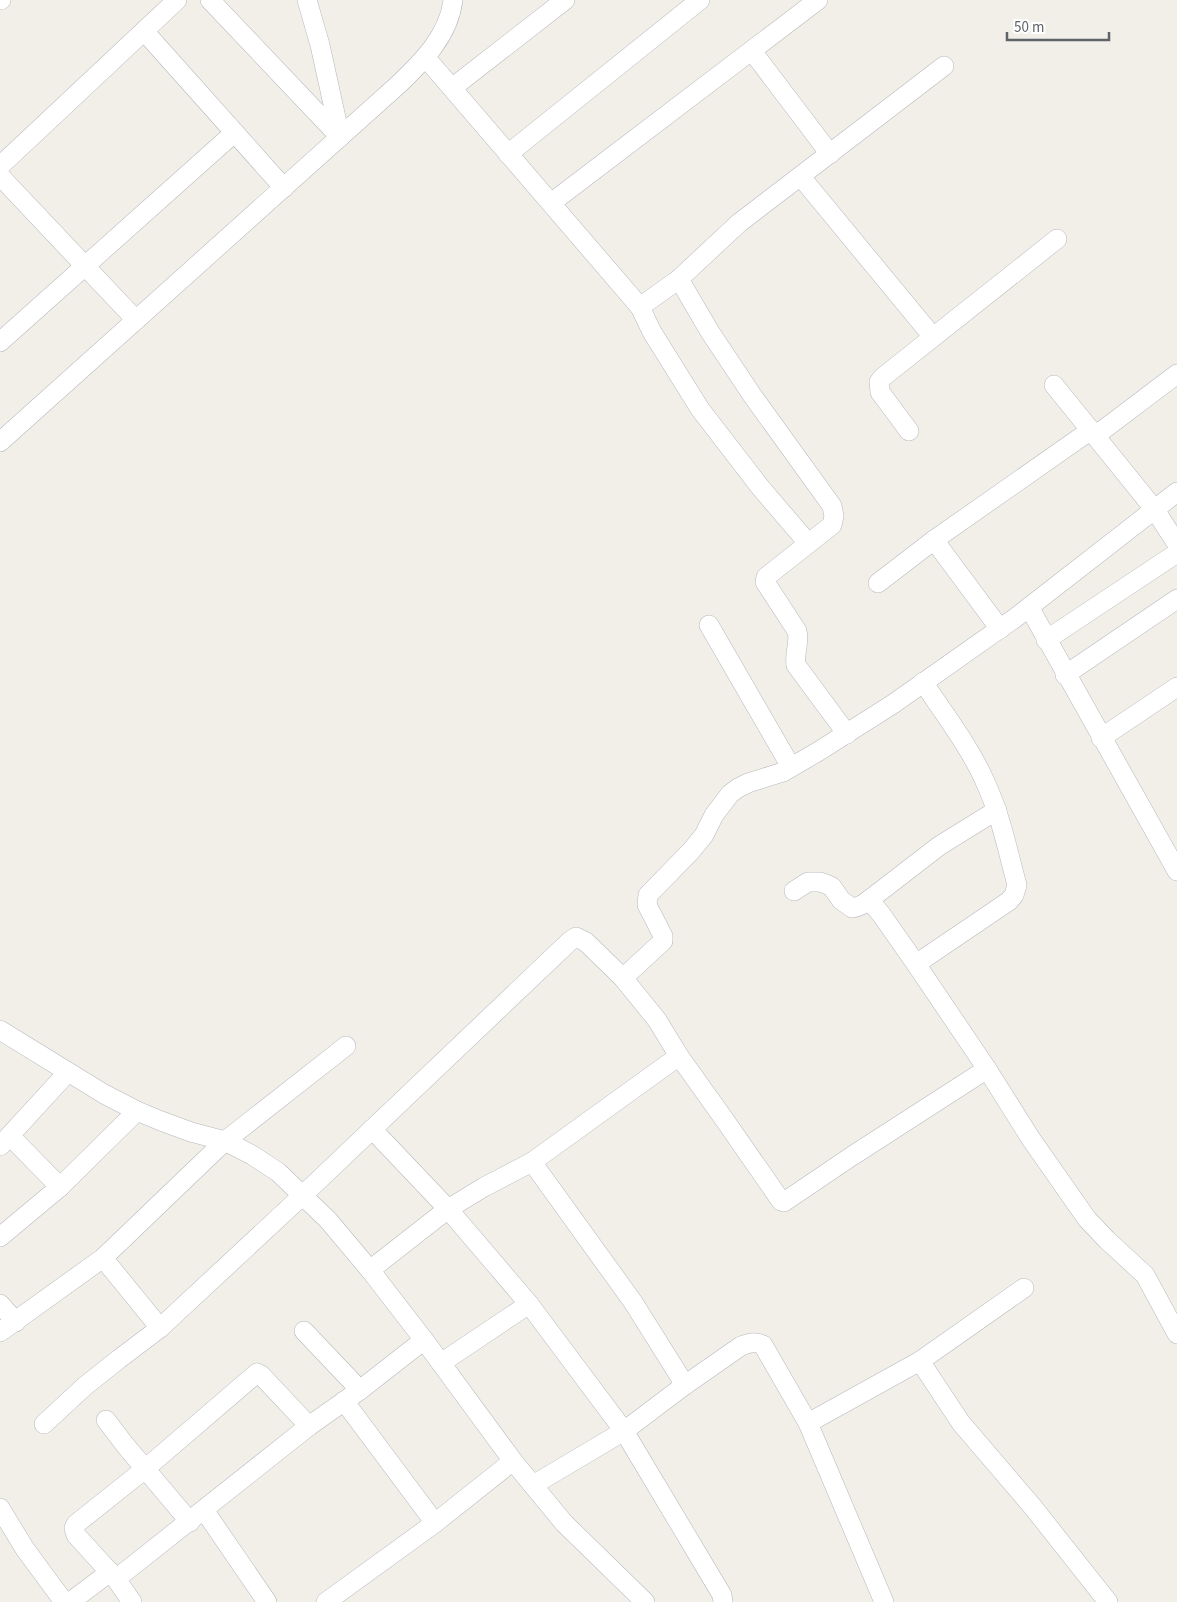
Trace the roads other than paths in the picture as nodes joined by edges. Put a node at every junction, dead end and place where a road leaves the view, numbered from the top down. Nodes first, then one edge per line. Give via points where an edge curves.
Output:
1 (177, 0) edge
2 (210, 0) edge
3 (307, 0) edge
4 (453, 0) edge
5 (565, 0) edge
6 (700, 0) edge
7 (807, 3) edge
8 (144, 31) junction
9 (752, 50) junction
10 (426, 58) junction
11 (944, 66) dead end
12 (452, 88) junction
13 (234, 133) junction
14 (340, 137) junction
15 (508, 154) junction
16 (830, 154) junction
17 (1, 167) edge
18 (801, 176) junction
19 (284, 188) junction
20 (550, 203) junction
21 (1057, 239) dead end
22 (85, 266) junction
23 (679, 279) junction
24 (640, 307) junction
25 (136, 320) junction
26 (934, 336) junction
27 (0, 342) edge
28 (1177, 374) edge
29 (1054, 385) dead end
30 (910, 431) dead end
31 (1093, 433) junction
32 (0, 442) edge
33 (1177, 492) edge
34 (1155, 510) junction
35 (934, 540) junction
36 (808, 543) junction
37 (1177, 544) edge
38 (1177, 553) edge
39 (878, 584) dead end
40 (1177, 599) edge
41 (1028, 607) junction
42 (709, 625) dead end
43 (1000, 629) junction
44 (1046, 640) junction
45 (1065, 675) junction
46 (923, 682) junction
47 (1177, 687) edge
48 (847, 734) junction
49 (1101, 738) junction
50 (791, 767) junction
51 (997, 810) junction
52 (1177, 872) edge
53 (794, 891) dead end
54 (869, 900) junction
55 (916, 964) junction
56 (623, 978) junction
57 (0, 1030) edge
58 (346, 1046) dead end
59 (679, 1056) junction
60 (987, 1069) junction
61 (68, 1072) junction
62 (137, 1111) junction
63 (372, 1129) junction
64 (5, 1141) edge
65 (225, 1141) junction
66 (532, 1162) junction
67 (60, 1187) junction
68 (303, 1195) junction
69 (448, 1209) junction
70 (0, 1237) edge
71 (103, 1258) junction
72 (370, 1270) junction
73 (1024, 1288) dead end
74 (0, 1304) edge
75 (529, 1304) junction
76 (8, 1327) edge
77 (160, 1328) junction
78 (304, 1331) dead end
79 (1176, 1331) edge
80 (424, 1340) junction
81 (920, 1360) junction
82 (441, 1363) junction
83 (685, 1385) junction
84 (360, 1390) junction
85 (344, 1401) junction
86 (106, 1420) dead end
87 (808, 1423) junction
88 (44, 1424) dead end
89 (309, 1426) junction
90 (624, 1431) junction
91 (513, 1461) junction
92 (145, 1469) junction
93 (533, 1485) junction
94 (0, 1508) edge
95 (197, 1516) junction
96 (435, 1523) junction
97 (113, 1576) junction
98 (64, 1602) edge
99 (70, 1602) edge
100 (132, 1602) edge
101 (267, 1602) edge
102 (326, 1602) edge
103 (645, 1602) edge
104 (723, 1602) edge
105 (884, 1602) edge
106 (1108, 1602) edge

1 - 8 street
2 - 14 street
3 - 14 street
4 - 10 street via 448,22
5 - 12 street
6 - 15 street
7 - 9 street
8 - 13 street
8 - 17 street
9 - 16 street
9 - 20 street
10 - 12 street
10 - 14 street
11 - 16 street
12 - 15 street
13 - 19 street
13 - 22 street
14 - 19 street
15 - 20 street
16 - 18 street
17 - 22 street
18 - 23 street via 739,223
18 - 26 street
19 - 25 street
20 - 24 street
21 - 26 street
22 - 25 street
22 - 27 street
23 - 24 street
23 - 36 street via 752,395 832,506 832,525
24 - 36 street via 652,332 705,415
25 - 32 street
26 - 30 street via 879,382 880,392
28 - 31 street
29 - 31 street
31 - 34 street
31 - 35 street
33 - 34 street
34 - 37 street
34 - 41 street
35 - 39 street
35 - 43 street
36 - 48 street via 766,577 765,584 798,631 796,665
38 - 44 street
40 - 45 street
41 - 43 street
41 - 44 street
42 - 50 street
43 - 46 street
44 - 45 street
45 - 49 street
46 - 48 street
46 - 51 street via 976,764
47 - 49 street
48 - 50 street
49 - 52 street
50 - 56 street via 748,783 730,794 704,835 648,895 646,905 663,941
51 - 54 street via 939,846
51 - 55 street via 1017,885 1014,895
53 - 54 street via 808,882 820,882 832,887 852,908 858,908
54 - 55 street
55 - 60 street
56 - 59 street via 657,1020
56 - 63 street via 586,942 576,938 570,941
57 - 61 street
58 - 65 street
59 - 60 street via 782,1202
59 - 66 street
60 - 79 street via 1087,1219 1145,1275
61 - 62 street
61 - 64 street
62 - 65 street
62 - 67 street
63 - 68 street
63 - 69 street
64 - 67 street
65 - 68 street via 278,1172
65 - 71 street
66 - 69 street
66 - 83 street via 633,1302
67 - 70 street
68 - 72 street
68 - 77 street
69 - 72 street
69 - 75 street
71 - 76 street
71 - 77 street
72 - 80 street
73 - 81 street
74 - 76 street
75 - 82 street
75 - 90 street
77 - 88 street via 99,1375
78 - 84 street
80 - 82 street
80 - 84 street
81 - 87 street
81 - 106 street via 961,1423
82 - 91 street
83 - 87 street via 741,1346 758,1343 763,1345
83 - 90 street
84 - 85 street
85 - 89 street
85 - 96 street
86 - 92 street
87 - 105 street
89 - 92 street via 257,1373
89 - 95 street
90 - 93 street
90 - 104 street via 722,1595
91 - 93 street
91 - 96 street
92 - 95 street
92 - 97 street via 74,1528 76,1535
93 - 103 street via 564,1523
94 - 98 street
95 - 97 street
95 - 101 street
96 - 102 street
97 - 99 street
97 - 100 street

